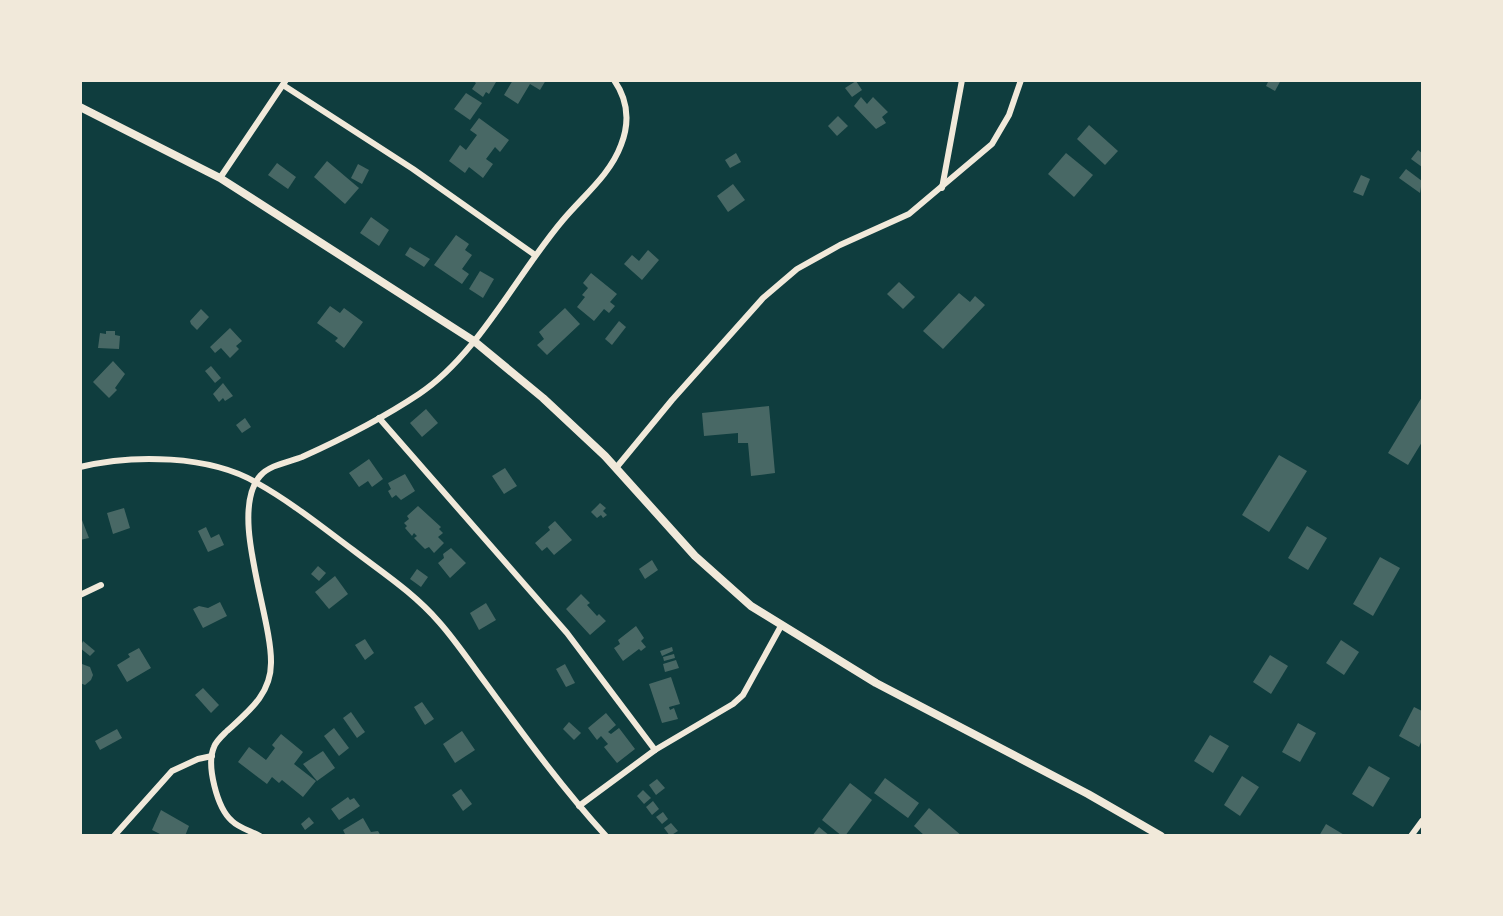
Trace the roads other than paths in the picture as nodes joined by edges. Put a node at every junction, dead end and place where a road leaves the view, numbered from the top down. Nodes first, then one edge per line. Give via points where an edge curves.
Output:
1 (614, 80) edge
2 (962, 80) edge
3 (1021, 80) edge
4 (285, 83) edge
5 (80, 107) edge
6 (220, 178) junction
7 (942, 188) junction
8 (535, 255) junction
9 (474, 341) junction
10 (379, 418) junction
11 (80, 467) edge
12 (616, 468) junction
13 (256, 482) junction
14 (102, 585) dead end
15 (80, 595) edge
16 (781, 626) junction
17 (655, 750) junction
18 (212, 756) junction
19 (579, 806) junction
20 (1423, 821) edge
21 (114, 835) edge
22 (260, 835) edge
23 (606, 835) edge
24 (1161, 835) edge
25 (1411, 835) edge

1 - 8 street via 627,106 621,145 608,170
2 - 7 street
3 - 7 street via 992,144
4 - 6 street
4 - 8 street
5 - 6 street
6 - 9 street
7 - 12 street via 909,214 797,269 762,298
8 - 9 street
9 - 10 street via 421,393
9 - 12 street via 543,398
10 - 13 street via 267,470
10 - 17 street via 567,634
11 - 13 street via 149,459 225,469
12 - 16 street via 695,556
13 - 18 street via 248,511 250,544 267,626 270,678 257,703 214,746
13 - 19 street via 424,605
14 - 15 street
16 - 17 street via 743,695
16 - 24 street via 876,683
17 - 19 street
18 - 21 street via 172,771
18 - 22 street via 213,783 228,817
19 - 23 street
20 - 25 street

